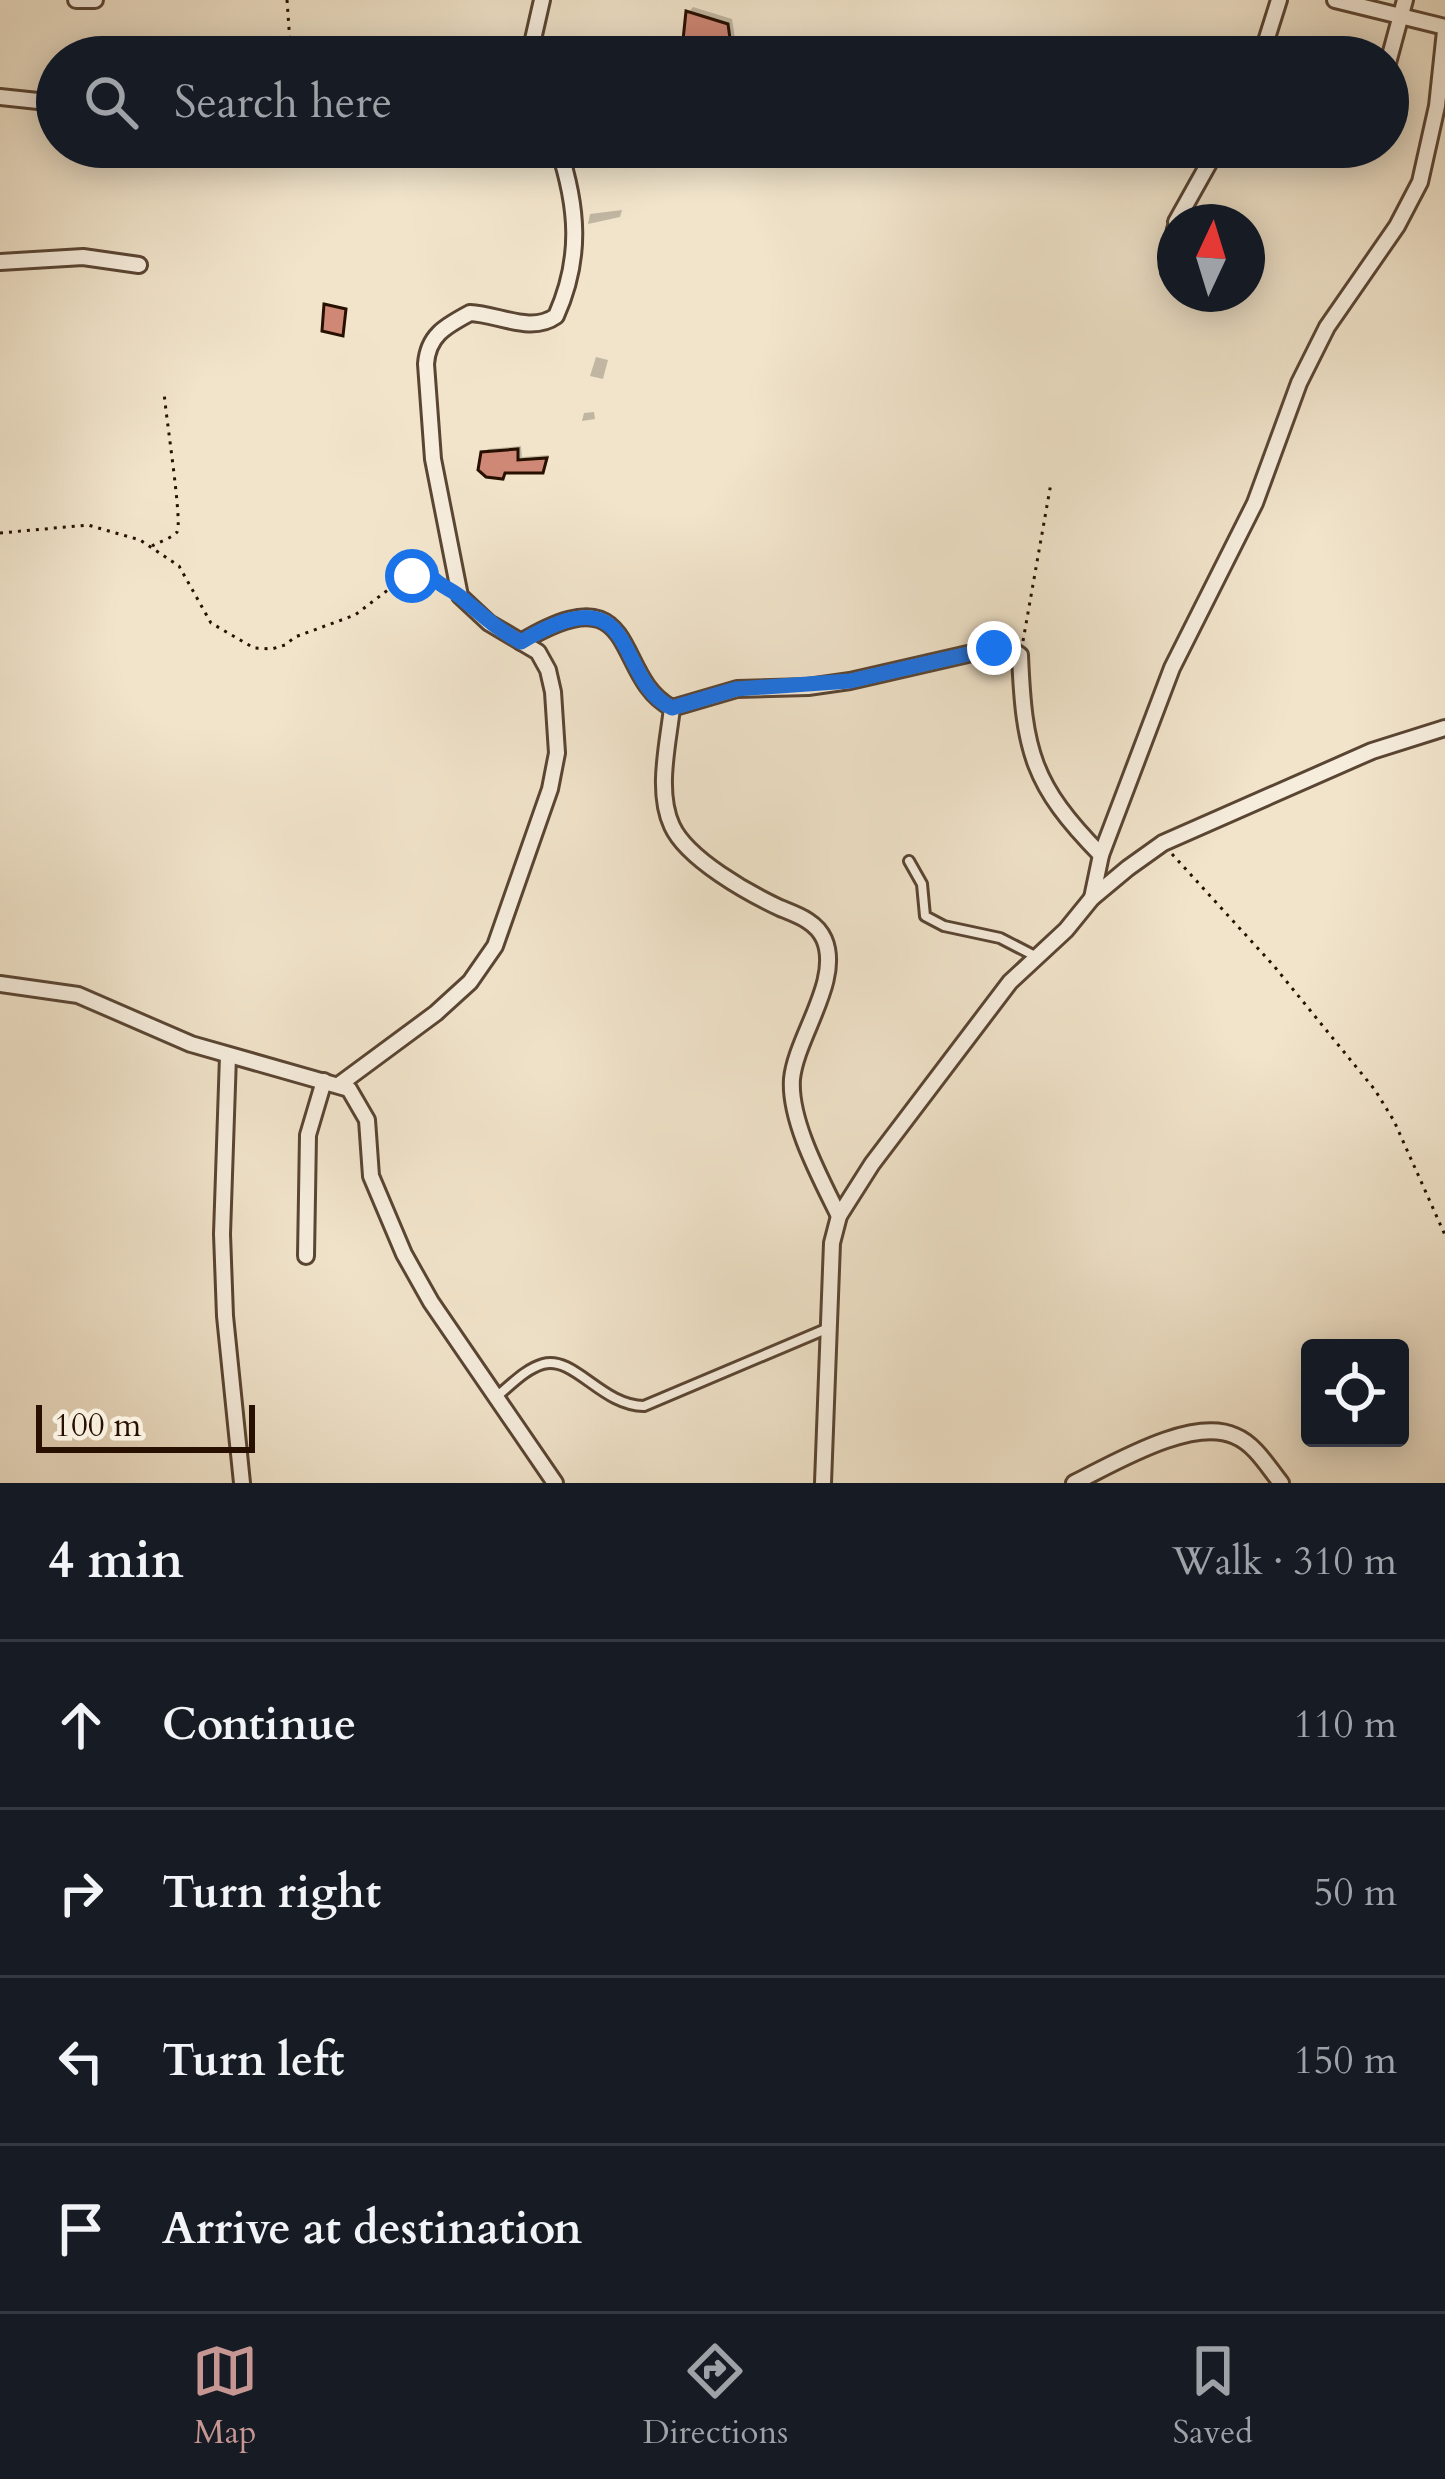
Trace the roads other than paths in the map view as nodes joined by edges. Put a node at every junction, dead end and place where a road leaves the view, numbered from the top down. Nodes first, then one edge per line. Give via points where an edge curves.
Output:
1 (76, 0) edge
2 (95, 0) edge
3 (542, 0) edge
4 (1280, 0) edge
5 (1335, 0) edge
6 (1405, 0) edge
7 (1402, 16) junction
8 (1445, 29) edge
9 (534, 36) edge
10 (1268, 36) edge
11 (1396, 36) edge
12 (0, 97) edge
13 (36, 101) edge
14 (564, 168) edge
15 (1207, 168) edge
16 (1187, 204) edge
17 (0, 262) edge
18 (139, 265) dead end
19 (521, 642) junction
20 (672, 708) junction
21 (1445, 728) edge
22 (1101, 855) junction
23 (909, 861) dead end
24 (1092, 898) junction
25 (1036, 957) junction
26 (0, 984) edge
27 (228, 1056) junction
28 (332, 1082) junction
29 (839, 1216) junction
30 (306, 1256) dead end
31 (830, 1328) junction
32 (495, 1398) junction
33 (242, 1483) edge
34 (555, 1483) edge
35 (823, 1483) edge
36 (1074, 1483) edge
37 (1281, 1483) edge

1 - 2 street
3 - 9 street
4 - 10 street
5 - 7 street
6 - 7 street
7 - 8 street
7 - 11 street
8 - 22 street via 1420,182 1299,383 1255,503 1172,668
12 - 13 street
14 - 19 street via 575,261 556,316 528,324 470,313 438,332 427,351 433,458 460,596
15 - 16 street
17 - 18 street via 82,257
19 - 20 street via 556,623 613,626 652,692
19 - 28 street via 548,670 557,753 494,946 436,1013
20 - 22 street via 736,689 850,681 1011,649 1020,655 1027,745 1042,784
20 - 29 street via 666,803 673,829 740,886 818,928 826,942 828,965 791,1084
21 - 24 street via 1372,751 1163,844
22 - 24 street
23 - 25 lane via 922,884 925,916
24 - 25 street
25 - 29 street
26 - 27 street via 78,995
27 - 28 street
27 - 33 street via 223,1255
28 - 30 street via 308,1135
28 - 32 street via 358,1101 367,1120 371,1176 404,1254
29 - 31 street
31 - 32 lane via 644,1406 609,1398 554,1363 529,1370
31 - 35 street
32 - 34 street
36 - 37 street via 1184,1434 1213,1431 1245,1443

